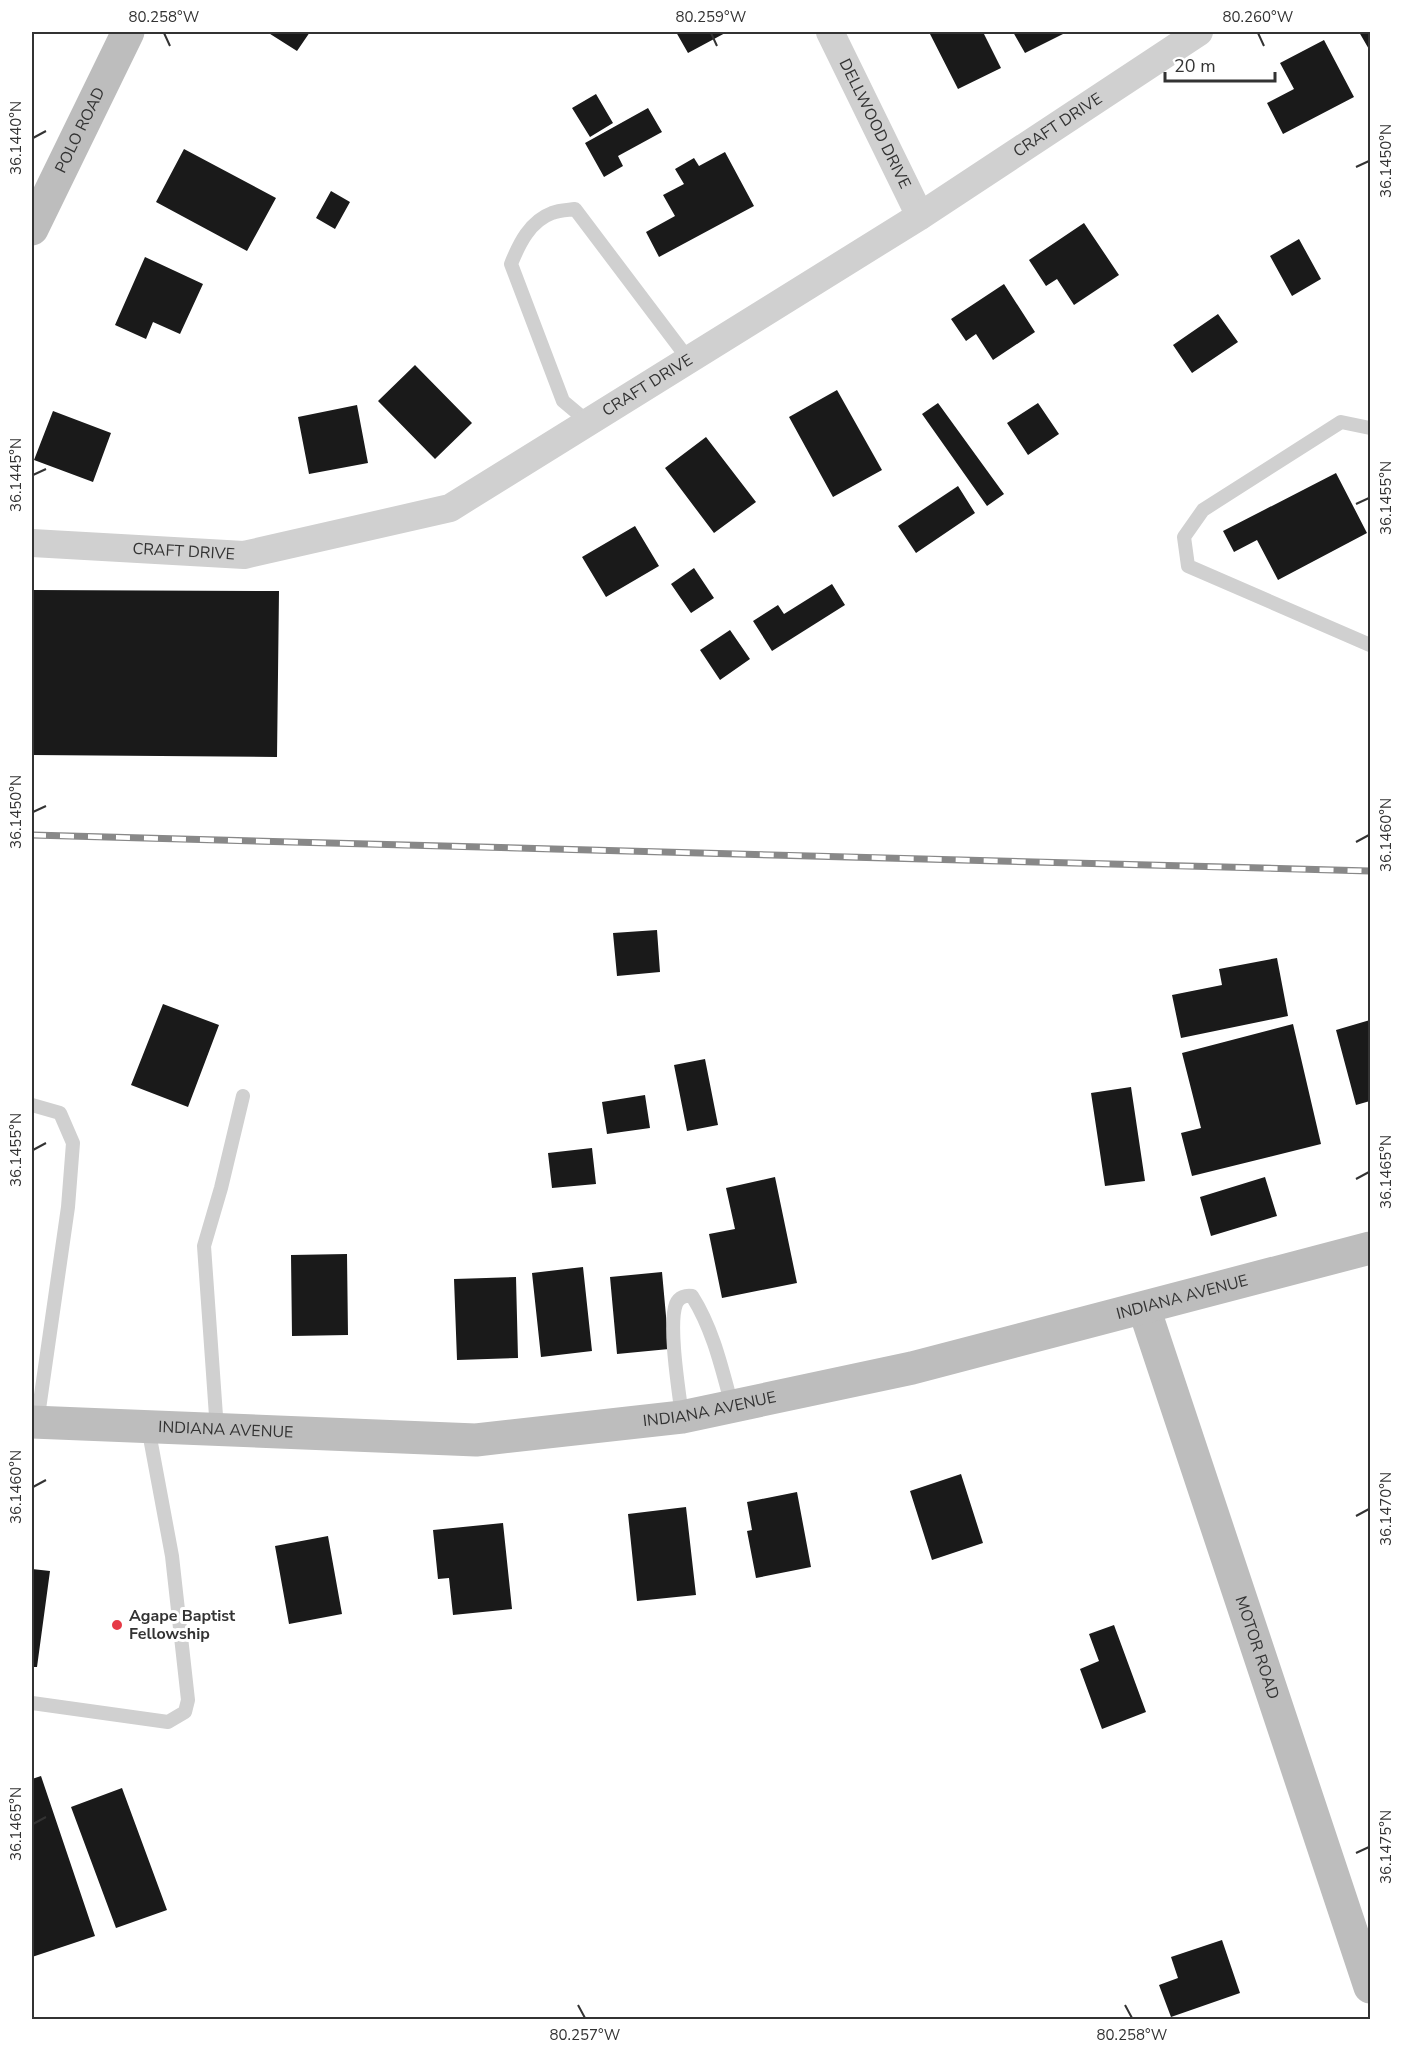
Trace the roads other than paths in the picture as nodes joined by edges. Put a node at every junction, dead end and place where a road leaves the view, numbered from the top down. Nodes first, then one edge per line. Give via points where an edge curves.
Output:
1 (128, 32) edge
2 (830, 32) edge
3 (1199, 32) edge
4 (920, 216) junction
5 (32, 229) edge
6 (689, 360) junction
7 (588, 422) junction
8 (1371, 428) edge
9 (32, 543) edge
10 (1371, 645) edge
11 (243, 1096) dead end
12 (32, 1105) edge
13 (1371, 1248) edge
14 (1144, 1308) junction
15 (732, 1406) junction
16 (682, 1417) junction
17 (34, 1423) edge
18 (148, 1427) junction
19 (217, 1430) junction
20 (32, 1703) edge
21 (1371, 1987) edge

1 - 5 main road, POLO ROAD
2 - 4 street, DELLWOOD DRIVE
3 - 4 street, CRAFT DRIVE
4 - 6 street, CRAFT DRIVE
6 - 7 street, CRAFT DRIVE
6 - 7 lane via 575,208 550,213 520,242 511,264 563,401
7 - 9 street, CRAFT DRIVE via 450,508 244,555
8 - 10 lane via 1341,422 1203,510 1184,537 1188,566
11 - 19 lane via 204,1246
12 - 17 lane via 60,1113 73,1143 68,1208
13 - 14 main road, INDIANA AVENUE
14 - 15 main road, INDIANA AVENUE via 912,1368
14 - 21 main road, MOTOR ROAD
15 - 16 main road, INDIANA AVENUE
15 - 16 lane via 715,1344 697,1304 687,1295 678,1300 674,1324
16 - 19 main road, INDIANA AVENUE via 476,1440
17 - 18 main road, INDIANA AVENUE
18 - 19 main road, INDIANA AVENUE
18 - 20 lane via 172,1556 188,1700 186,1712 168,1722

